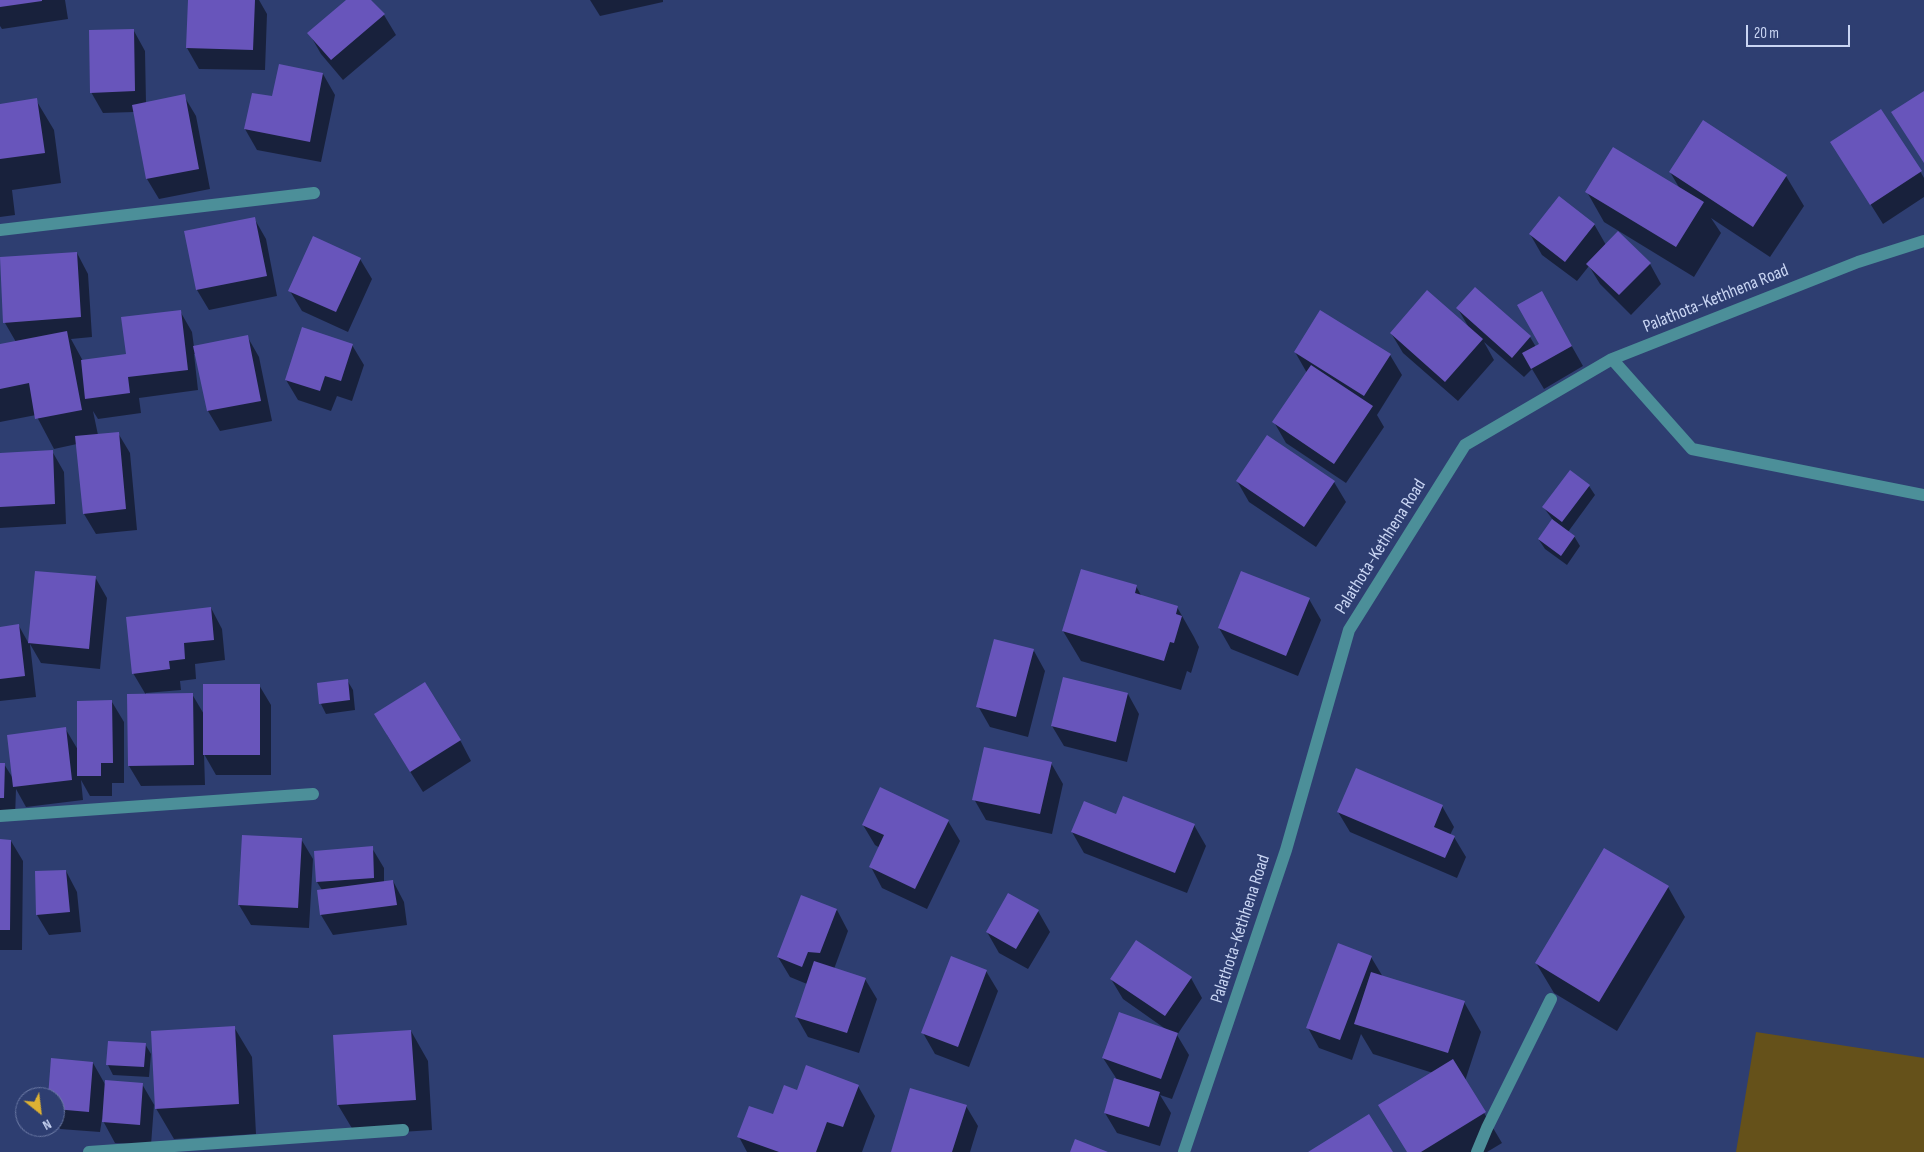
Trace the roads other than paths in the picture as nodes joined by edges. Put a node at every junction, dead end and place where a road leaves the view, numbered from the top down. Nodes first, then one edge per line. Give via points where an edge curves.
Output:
1 (314, 193) dead end
2 (0, 230) edge
3 (1924, 241) edge
4 (1612, 359) junction
5 (1924, 494) edge
6 (313, 794) dead end
7 (0, 816) edge
8 (1551, 999) dead end
9 (403, 1130) dead end
10 (89, 1152) edge
11 (1184, 1152) edge
12 (1477, 1152) edge

1 - 2 street
3 - 4 street, Palathota-Kethhena Road via 1858,262
4 - 5 street via 1692,449
4 - 11 street, Palathota-Kethhena Road via 1465,445 1350,630 1286,850
6 - 7 street
8 - 12 street
9 - 10 street

